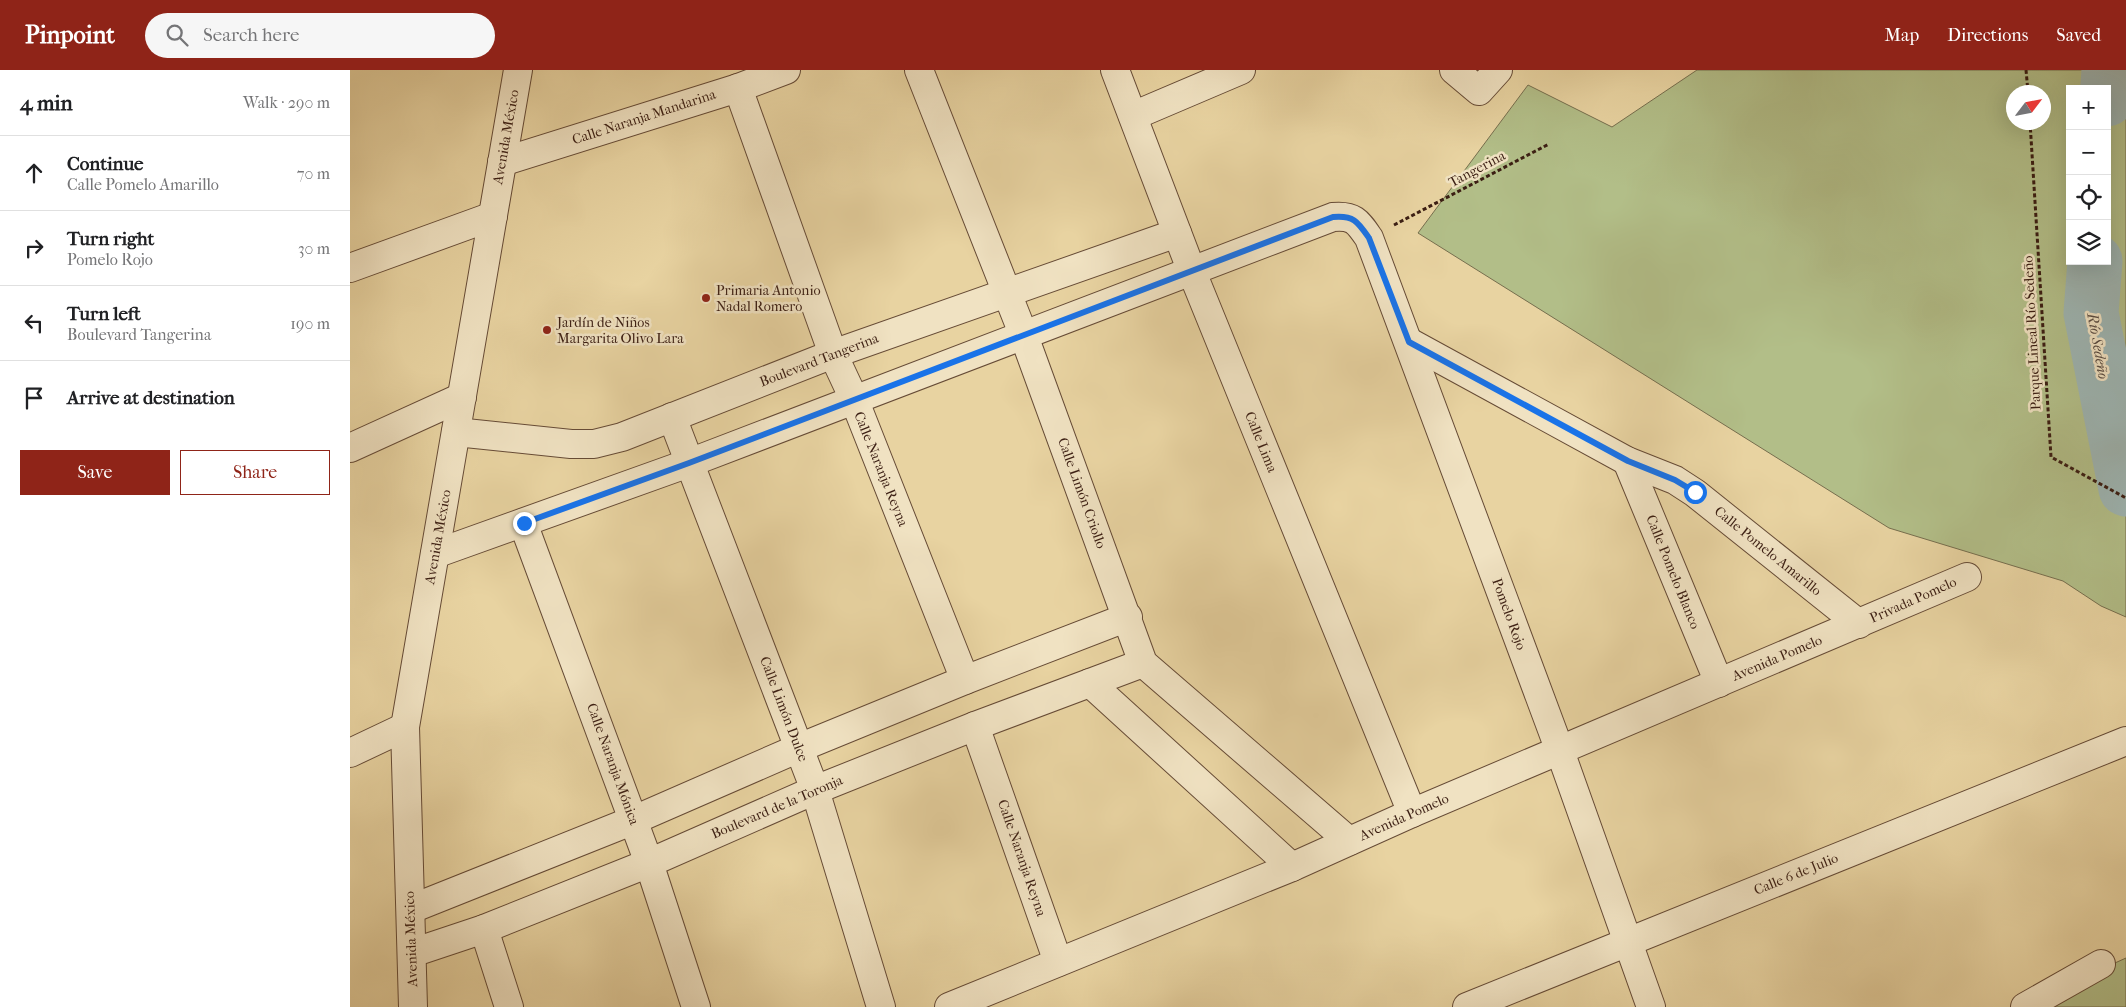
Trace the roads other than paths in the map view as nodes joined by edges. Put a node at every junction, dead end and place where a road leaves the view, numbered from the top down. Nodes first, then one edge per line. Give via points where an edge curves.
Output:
1 (518, 70) edge
2 (786, 70) edge
3 (919, 70) edge
4 (1115, 70) edge
5 (1241, 70) edge
6 (1454, 70) edge
7 (1498, 70) edge
8 (738, 88) junction
9 (1134, 116) junction
10 (502, 162) junction
11 (493, 216) junction
12 (1177, 233) junction
13 (350, 268) edge
14 (1192, 272) junction
15 (1007, 292) junction
16 (1024, 336) junction
17 (1409, 342) junction
18 (833, 354) junction
19 (462, 397) junction
20 (854, 399) junction
21 (672, 416) junction
22 (456, 432) junction
23 (350, 448) edge
24 (1628, 461) junction
25 (689, 463) junction
26 (524, 523) junction
27 (435, 554) junction
28 (1967, 576) dead end
29 (1128, 617) junction
30 (1859, 624) junction
31 (1144, 663) junction
32 (965, 680) junction
33 (1090, 683) junction
34 (1718, 683) junction
35 (975, 726) junction
36 (405, 727) junction
37 (2126, 741) edge
38 (799, 748) junction
39 (1560, 750) junction
40 (350, 753) edge
41 (815, 790) junction
42 (1412, 813) junction
43 (634, 820) junction
44 (1349, 841) junction
45 (649, 862) junction
46 (1292, 867) junction
47 (410, 909) junction
48 (484, 929) junction
49 (1628, 942) junction
50 (412, 953) junction
51 (1058, 962) junction
52 (2100, 964) dead end
53 (413, 1007) edge
54 (509, 1007) edge
55 (696, 1007) edge
56 (880, 1007) edge
57 (949, 1007) edge
58 (1467, 1007) edge
59 (1651, 1007) edge
60 (2024, 1007) edge

1 - 10 street, Avenida México
2 - 8 street, Calle Naranja Mandarina
3 - 15 street, Calle Limón Criollo
4 - 9 street, Calle Lima
5 - 9 street
6 - 7 street via 1479,91
8 - 10 street, Calle Naranja Mandarina
8 - 18 street, Calle Naranja Reyna
9 - 12 street, Calle Lima
10 - 11 street, Avenida México
11 - 13 street
11 - 19 street, Avenida México
12 - 14 street, Calle Lima
12 - 15 street, Boulevard Tangerina
14 - 16 street
14 - 17 street, Pomelo Rojo via 1333,217 1347,216 1360,224 1369,238
14 - 42 street, Calle Lima
15 - 16 street, Calle Limón Criollo
15 - 18 street, Boulevard Tangerina
16 - 20 street
16 - 29 street, Calle Limón Criollo
17 - 24 street, Calle Pomelo Amarillo
17 - 39 street, Pomelo Rojo
18 - 20 street, Calle Naranja Reyna
18 - 21 street, Boulevard Tangerina
19 - 22 street, Avenida México
19 - 23 street
20 - 25 street
20 - 32 street, Calle Naranja Reyna
21 - 22 street, Boulevard Tangerina via 622,437 594,444
21 - 25 street, Calle Limón Dulce
22 - 27 street, Avenida México
24 - 30 street, Calle Pomelo Amarillo via 1695,492
24 - 34 street, Calle Pomelo Blanco
25 - 26 street
25 - 38 street, Calle Limón Dulce
26 - 27 street
26 - 43 street, Calle Naranja Mónica
27 - 36 street, Avenida México
28 - 30 street, Privada Pomelo
29 - 31 street, Calle Limón Criollo
29 - 32 street
30 - 34 street, Avenida Pomelo
31 - 33 street, Boulevard de la Toronja
31 - 44 street, Calle Limón Criollo
32 - 38 street
33 - 35 street, Boulevard de la Toronja
33 - 46 street
34 - 39 street, Avenida Pomelo
35 - 41 street, Boulevard de la Toronja
35 - 51 street, Calle Naranja Reyna
36 - 40 street
36 - 47 street, Avenida México
37 - 49 street, Calle 6 de Julio
38 - 41 street, Calle Limón Dulce
38 - 43 street
39 - 42 street, Avenida Pomelo
39 - 49 street, Pomelo Rojo
41 - 45 street, Boulevard de la Toronja
41 - 56 street, Calle Limón Dulce
42 - 44 street, Avenida Pomelo
43 - 45 street, Calle Naranja Mónica
43 - 47 street
44 - 46 street, Avenida Pomelo
45 - 48 street, Boulevard de la Toronja
45 - 55 street, Calle Naranja Mónica
46 - 51 street, Avenida Pomelo
47 - 50 street, Avenida México
48 - 50 street, Boulevard de la Toronja
48 - 54 street
49 - 58 street, Calle 6 de Julio
49 - 59 street, Pomelo Rojo
50 - 53 street, Avenida México
51 - 57 street, Avenida Pomelo
52 - 60 street

